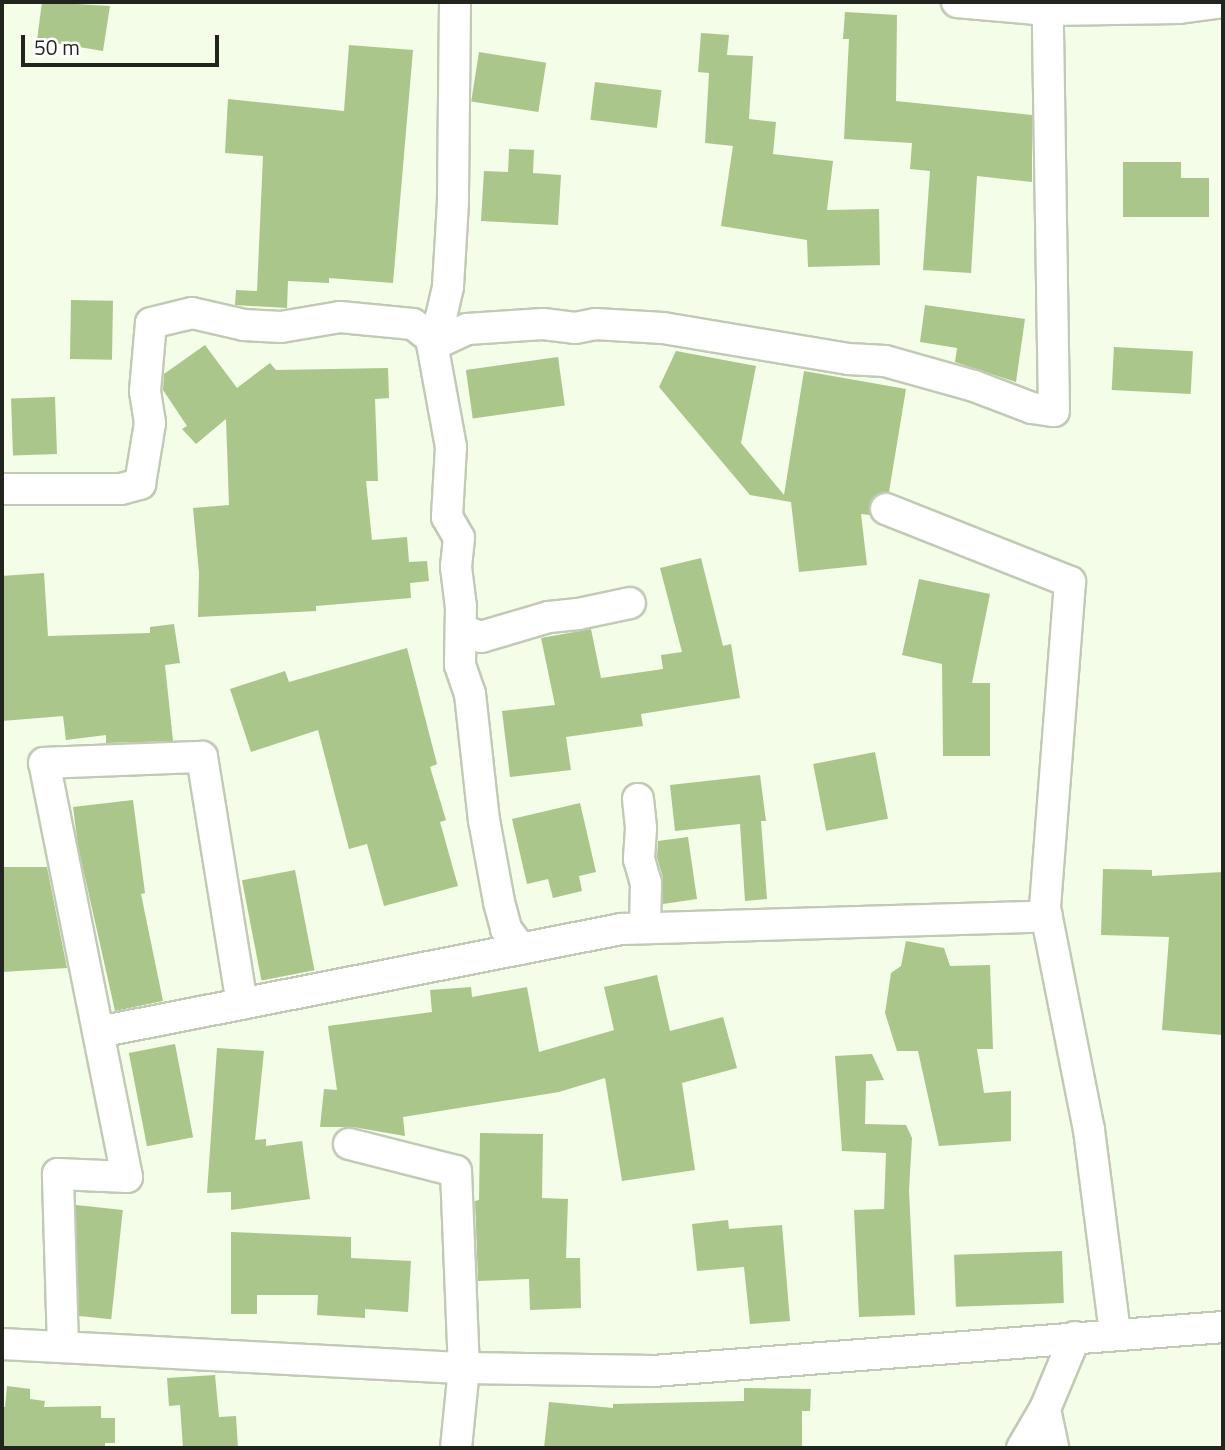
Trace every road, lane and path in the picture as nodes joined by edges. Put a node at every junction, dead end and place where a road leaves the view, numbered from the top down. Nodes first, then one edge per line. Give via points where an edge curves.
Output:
1 (455, 2) edge
2 (957, 2) edge
3 (1223, 2) edge
4 (1065, 7) edge
5 (432, 341) junction
6 (2, 489) edge
7 (886, 509) dead end
8 (630, 603) dead end
9 (461, 630) junction
10 (638, 799) dead end
11 (1047, 916) junction
12 (645, 927) junction
13 (522, 949) junction
14 (242, 1004) junction
15 (99, 1032) junction
16 (349, 1144) dead end
17 (1223, 1327) edge
18 (1115, 1334) junction
19 (1075, 1337) junction
20 (2, 1344) edge
21 (63, 1347) junction
22 (464, 1368) junction
23 (1045, 1409) junction
24 (456, 1448) edge
25 (1022, 1448) edge
26 (1053, 1448) edge

1 - 5 street via 453,202 447,287
2 - 4 street
3 - 4 street via 1179,8
4 - 5 street via 1054,411 885,361 663,328 543,324 467,329
5 - 6 street via 413,324 340,317 281,327 244,326 192,313 151,323 145,391 150,422 140,484 121,489
5 - 9 street via 451,447 446,517 459,538 456,567
7 - 11 street via 1070,583
8 - 9 street via 549,617 481,637
9 - 13 street via 460,665 470,694 484,820 499,902 506,929
10 - 12 street
11 - 12 street
11 - 18 street via 1089,1130
12 - 13 street
13 - 14 street
14 - 15 street
14 - 15 street via 202,757 44,763
15 - 21 street via 127,1177 58,1174
16 - 22 street via 456,1171
17 - 18 street
18 - 19 street
19 - 22 street via 653,1371
19 - 23 street
20 - 21 street
21 - 22 street
22 - 24 street
23 - 25 street
23 - 26 street

